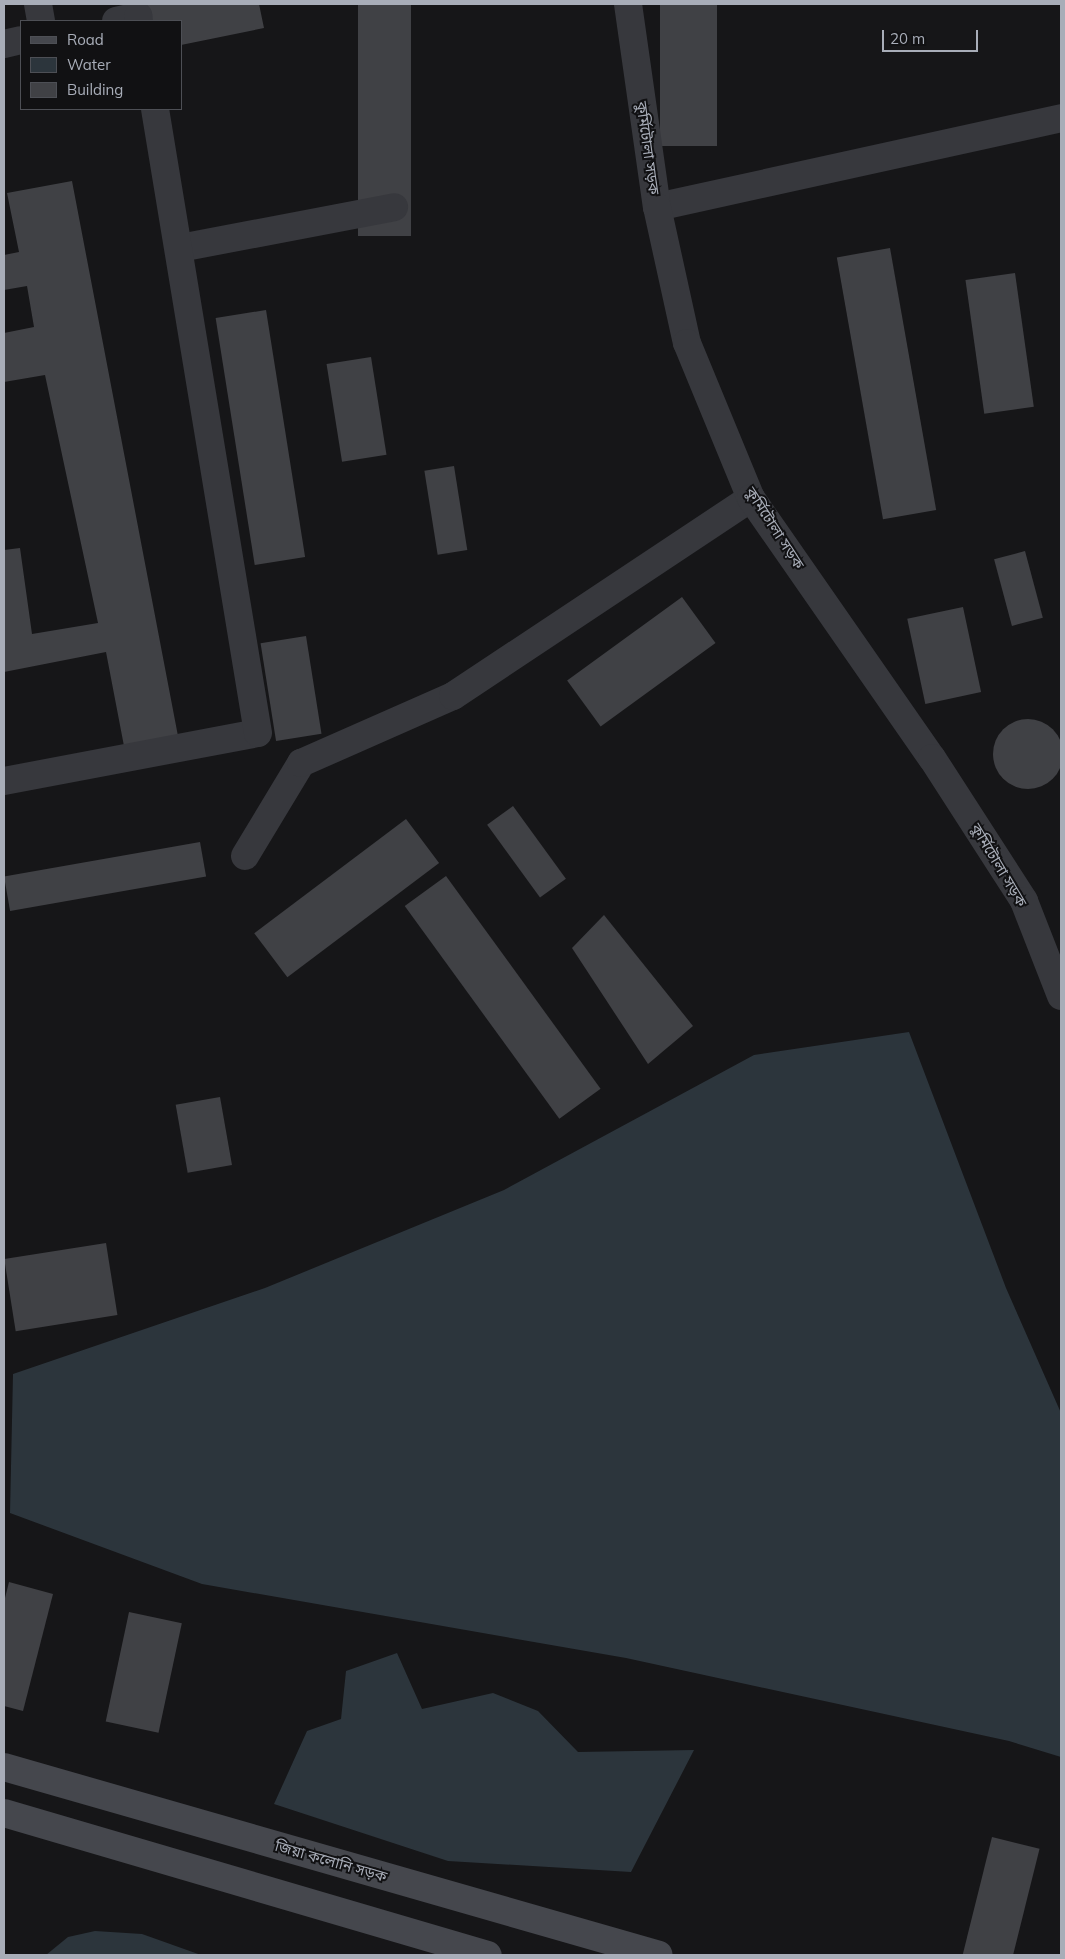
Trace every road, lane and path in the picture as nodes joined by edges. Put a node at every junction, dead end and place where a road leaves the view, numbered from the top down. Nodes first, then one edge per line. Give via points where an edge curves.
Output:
1 (38, 4) edge
2 (628, 4) edge
3 (41, 20) edge
4 (120, 20) edge
5 (139, 20) edge
6 (20, 40) edge
7 (4, 44) edge
8 (155, 110) edge
9 (1061, 118) edge
10 (394, 207) dead end
11 (657, 207) junction
12 (180, 248) junction
13 (751, 498) junction
14 (4, 781) edge
15 (245, 856) dead end
16 (1061, 996) edge
17 (4, 1767) edge
18 (4, 1813) edge
19 (488, 1955) edge
20 (659, 1955) edge

1 - 3 street
2 - 11 street, কুর্মিটোলা সড়ক
4 - 5 street via 138,16
6 - 7 street
8 - 12 street
9 - 11 street
10 - 12 street
11 - 13 street, কুর্মিটোলা সড়ক via 687,343
12 - 14 street via 258,734
13 - 15 street via 453,696 302,763
13 - 16 street, কুর্মিটোলা সড়ক via 932,758 1024,901
17 - 20 main road, জিয়া কলোনি সড়ক
18 - 19 main road

